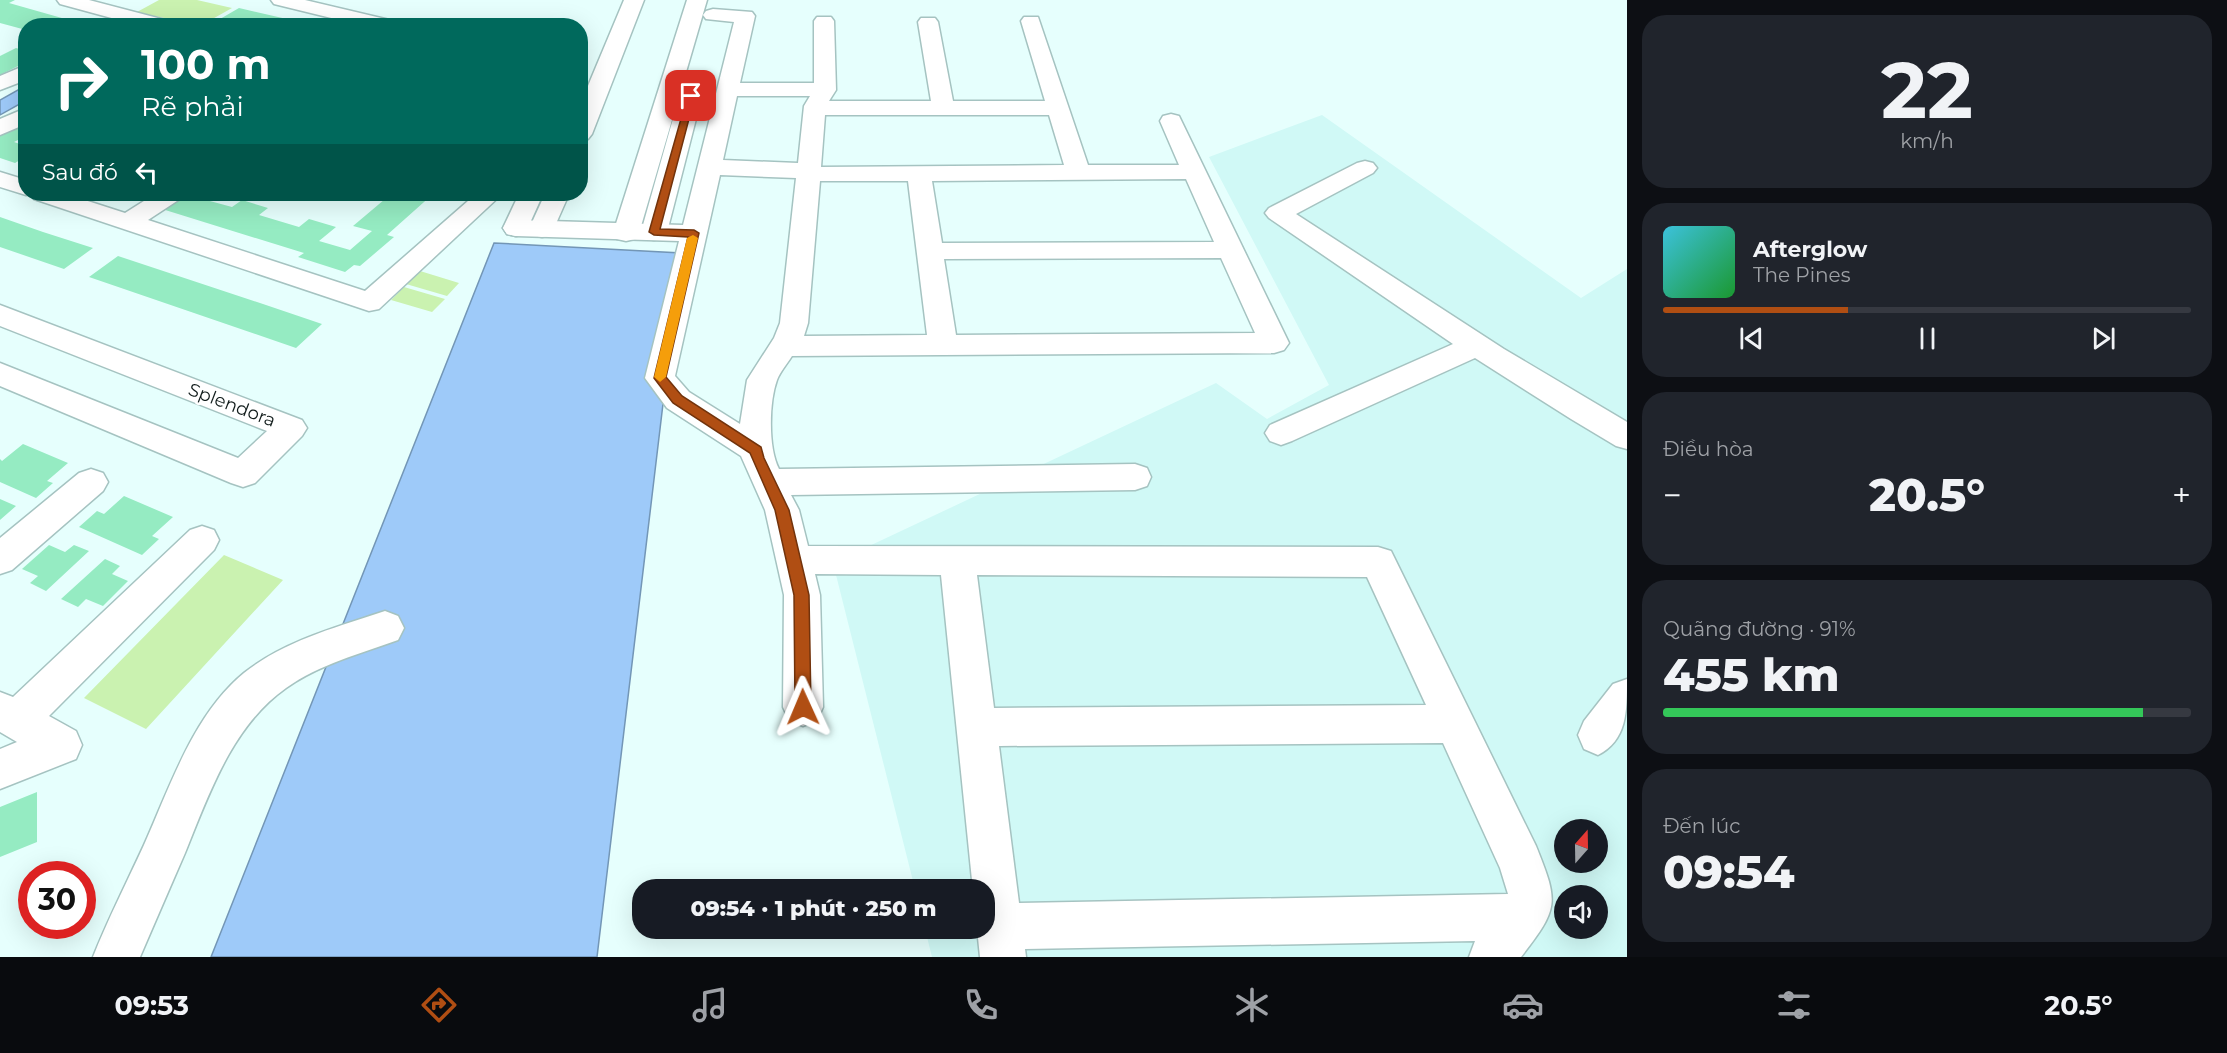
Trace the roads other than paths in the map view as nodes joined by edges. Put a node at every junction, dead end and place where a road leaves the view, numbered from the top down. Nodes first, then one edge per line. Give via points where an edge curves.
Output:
1 (67, 0) edge
2 (281, 0) edge
3 (614, 0) edge
4 (634, 0) edge
5 (709, 5) edge
6 (115, 18) edge
7 (356, 18) edge
8 (824, 21) dead end
9 (1031, 21) dead end
10 (927, 22) dead end
11 (597, 39) dead end
12 (18, 75) edge
13 (0, 84) edge
14 (728, 89) junction
15 (820, 99) junction
16 (943, 108) junction
17 (1058, 108) junction
18 (588, 114) edge
19 (18, 119) edge
20 (1171, 121) dead end
21 (0, 128) edge
22 (709, 167) junction
23 (1365, 168) dead end
24 (808, 172) junction
25 (1193, 172) junction
26 (1078, 173) junction
27 (919, 174) junction
28 (0, 179) edge
29 (18, 185) edge
30 (64, 201) edge
31 (160, 201) edge
32 (482, 201) edge
33 (528, 201) edge
34 (554, 201) edge
35 (128, 222) junction
36 (542, 229) junction
37 (640, 232) junction
38 (694, 233) junction
39 (1232, 250) junction
40 (930, 251) junction
41 (0, 315) edge
42 (783, 346) junction
43 (943, 346) junction
44 (1475, 346) junction
45 (0, 374) edge
46 (1281, 433) dead end
47 (1627, 437) edge
48 (756, 450) junction
49 (1135, 477) dead end
50 (91, 482) dead end
51 (769, 482) junction
52 (202, 540) dead end
53 (0, 559) edge
54 (813, 559) dead end
55 (957, 560) junction
56 (385, 628) dead end
57 (1627, 697) edge
58 (803, 707) dead end
59 (8, 716) edge
60 (1455, 724) junction
61 (976, 727) junction
62 (1598, 735) dead end
63 (0, 769) edge
64 (1523, 917) junction
65 (1001, 941) edge
66 (116, 957) edge
67 (1492, 957) edge

1 - 6 street
2 - 7 street
3 - 11 street
4 - 18 street
5 - 14 street via 745,16
5 - 37 street
8 - 15 street
9 - 17 street
10 - 16 street
12 - 13 street
14 - 15 street
14 - 22 street
15 - 16 street
15 - 24 street
16 - 17 street
17 - 26 street
19 - 21 street
20 - 25 street
22 - 24 street
22 - 38 street
23 - 44 street via 1278,213
24 - 27 street
24 - 42 street via 794,323
25 - 26 street
25 - 39 street
26 - 27 street
27 - 40 street
28 - 29 street
30 - 35 street
31 - 35 street
32 - 35 street via 369,302
33 - 36 street via 516,228
34 - 36 street
36 - 37 street
37 - 38 street
38 - 48 street via 660,378 678,400
39 - 40 street
39 - 43 street via 1274,343
40 - 43 street
41 - 45 street, Splendora via 291,428 243,474
42 - 43 street
42 - 48 street via 762,380 756,408
44 - 46 street
44 - 47 street
48 - 51 street
49 - 51 street
50 - 53 street
51 - 58 street via 782,510 802,595
52 - 59 street
54 - 55 street
55 - 60 street via 1378,562
55 - 61 street
56 - 66 street via 307,654 256,687 234,711 201,767
57 - 62 street
59 - 63 street via 62,745
60 - 61 street
60 - 64 street via 1530,890 1532,903
61 - 65 street
64 - 65 street
64 - 67 street

